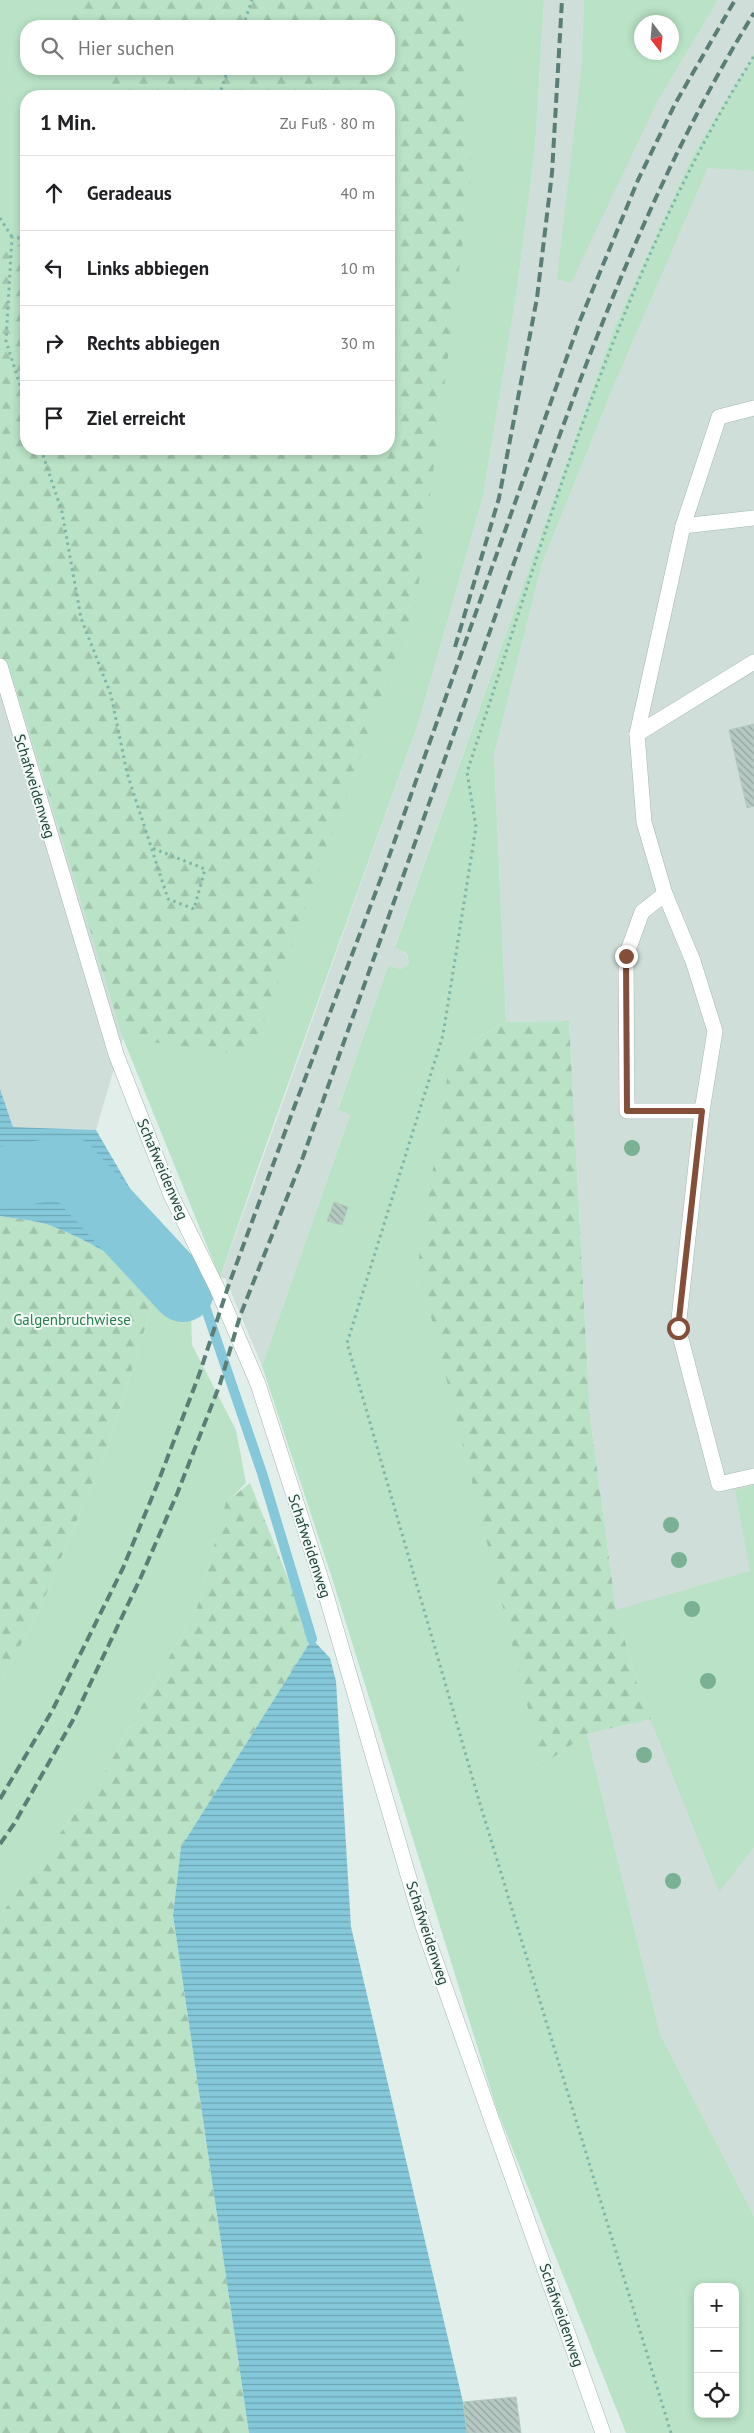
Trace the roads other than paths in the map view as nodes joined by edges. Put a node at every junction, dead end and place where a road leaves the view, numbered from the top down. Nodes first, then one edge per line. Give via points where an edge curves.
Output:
1 (754, 408) edge
2 (754, 518) edge
3 (683, 526) junction
4 (754, 662) edge
5 (0, 666) edge
6 (637, 734) junction
7 (666, 894) junction
8 (702, 1111) junction
9 (754, 1476) edge
10 (603, 2433) edge

1 - 3 lane via 719,416
2 - 3 lane
3 - 6 lane
4 - 6 lane
5 - 10 lane, Schafweidenweg via 116,1054 171,1196 217,1288 258,1384 326,1595 423,1926
6 - 7 lane via 644,822
7 - 8 lane via 693,961 715,1031
7 - 8 lane via 642,912 626,956 627,1111
8 - 9 lane via 678,1328 719,1484

